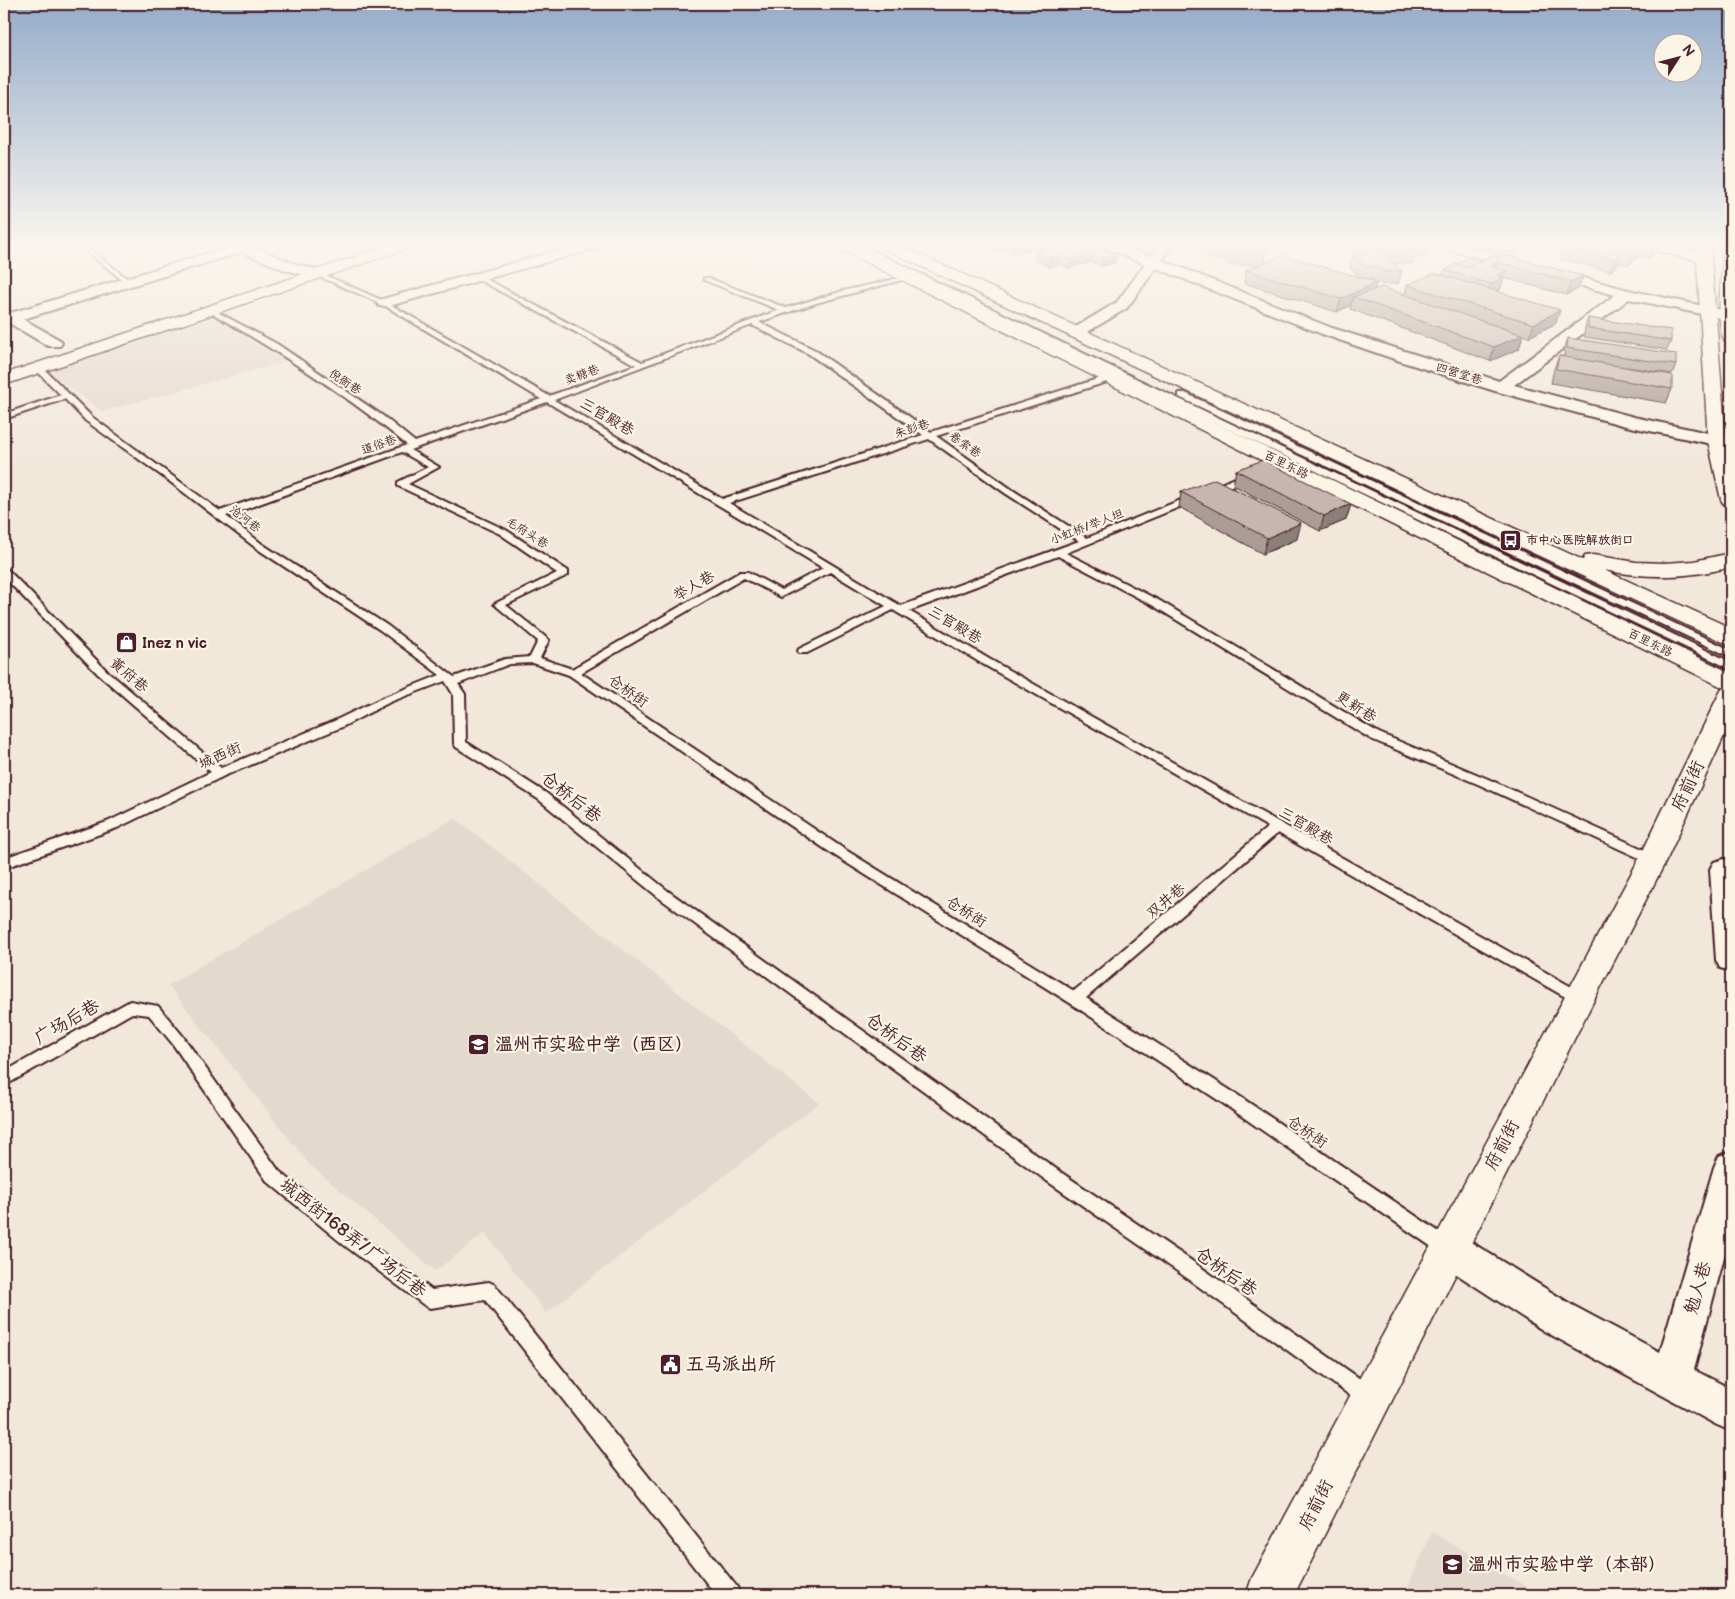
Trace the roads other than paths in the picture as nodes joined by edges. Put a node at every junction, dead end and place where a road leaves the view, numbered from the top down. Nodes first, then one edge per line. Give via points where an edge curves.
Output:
1 (12, 320) edge
2 (181, 320) edge
3 (227, 320) edge
4 (412, 320) edge
5 (557, 320) edge
6 (760, 320) edge
7 (993, 320) edge
8 (1008, 320) edge
9 (1025, 320) edge
10 (1048, 320) edge
11 (1098, 320) edge
12 (1298, 320) edge
13 (1592, 320) edge
14 (1708, 320) edge
15 (1729, 320) edge
16 (753, 322) junction
17 (1076, 333) junction
18 (73, 337) dead end
19 (1731, 338) edge
20 (54, 343) junction
21 (34, 350) dead end
22 (642, 365) junction
23 (38, 368) junction
24 (1110, 378) junction
25 (4, 380) edge
26 (1501, 387) junction
27 (66, 396) junction
28 (548, 399) junction
29 (4, 417) edge
30 (930, 436) junction
31 (1724, 442) edge
32 (414, 446) junction
33 (404, 450) junction
34 (1255, 473) edge
35 (1731, 500) edge
36 (722, 502) junction
37 (219, 515) junction
38 (1086, 542) junction
39 (1058, 552) junction
40 (1550, 552) junction
41 (1731, 559) edge
42 (831, 568) junction
43 (4, 572) edge
44 (897, 608) junction
45 (1731, 637) edge
46 (803, 651) dead end
47 (1731, 654) edge
48 (534, 660) junction
49 (1731, 666) edge
50 (573, 673) junction
51 (450, 679) junction
52 (1731, 682) edge
53 (1731, 694) edge
54 (220, 773) junction
55 (1277, 827) junction
56 (1653, 859) junction
57 (4, 863) edge
58 (1724, 869) dead end
59 (1731, 960) edge
60 (1579, 998) junction
61 (1075, 999) junction
62 (153, 1010) joint
63 (4, 1080) edge
64 (1731, 1167) edge
65 (1448, 1248) junction
66 (1672, 1379) junction
67 (1371, 1398) junction
68 (1731, 1411) edge
69 (729, 1595) edge
70 (1269, 1595) edge

1 - 20 street
2 - 23 main road
3 - 32 lane, 倪衙巷 via 274,346 380,418
4 - 28 lane, 三官殿巷
5 - 22 lane
6 - 16 lane, 卖糖巷
7 - 24 main road, 百里东路
8 - 49 lane
9 - 47 lane
10 - 17 main road
11 - 17 street
12 - 26 street, 四营堂巷
13 - 26 street
14 - 31 main road
15 - 19 main road
16 - 22 lane, 卖糖巷
16 - 30 lane, 卷索巷 via 812,352
17 - 40 main road
18 - 20 main road
20 - 21 main road
22 - 28 lane, 卖糖巷
23 - 25 main road
23 - 27 lane, 沧河巷
24 - 30 lane, 朱彭巷
24 - 52 main road, 百里东路 via 1277,464
26 - 31 street, 四营堂巷 via 1632,422
27 - 29 lane
27 - 37 lane, 沧河巷 via 89,419
28 - 32 lane, 道俗巷
28 - 36 lane, 三官殿巷
30 - 36 lane, 朱彭巷
30 - 38 lane, 卷索巷
31 - 35 main road
32 - 33 lane, 道俗巷
33 - 37 lane, 道俗巷
33 - 48 lane, 毛府头巷 via 435,467 401,484 503,532 564,573 499,604 544,640
34 - 38 lane, 小虹桥/举人坦
36 - 42 lane, 三官殿巷
37 - 51 lane, 沧河巷 via 259,546 384,628
38 - 39 lane, 小虹桥/举人坦
39 - 44 lane, 小虹桥/举人坦
39 - 56 lane, 更新巷 via 1156,603 1375,736
40 - 41 main road via 1621,567 1664,571 1695,568
40 - 45 main road
42 - 44 lane, 三官殿巷
42 - 50 lane, 举人巷 via 781,594 744,574
43 - 54 lane, 黄府巷 via 102,672
44 - 46 lane, 小虹桥/举人坦
44 - 55 lane, 三官殿巷
48 - 50 lane, 仓桥街
48 - 51 lane, 仓桥街 via 509,661
50 - 61 lane, 仓桥街 via 839,852
51 - 54 lane, 城西街 via 386,700 338,724
51 - 67 lane, 仓桥后巷 via 458,694 460,744 542,796 663,894 1053,1176
53 - 56 main road, 府前街
54 - 57 lane, 城西街 via 112,825
55 - 60 lane, 三官殿巷
55 - 61 lane, 双井巷
56 - 60 main road, 府前街
58 - 59 street
60 - 65 main road, 府前街
61 - 65 lane, 仓桥街 via 1230,1099
62 - 63 lane, 广场后巷 via 130,1007
62 - 69 lane, 城西街168弄/广场后巷 via 274,1176 430,1299 489,1291
64 - 66 street, 勉人巷
65 - 66 street via 1558,1318
65 - 67 main road, 府前街
66 - 68 street
67 - 70 main road, 府前街

